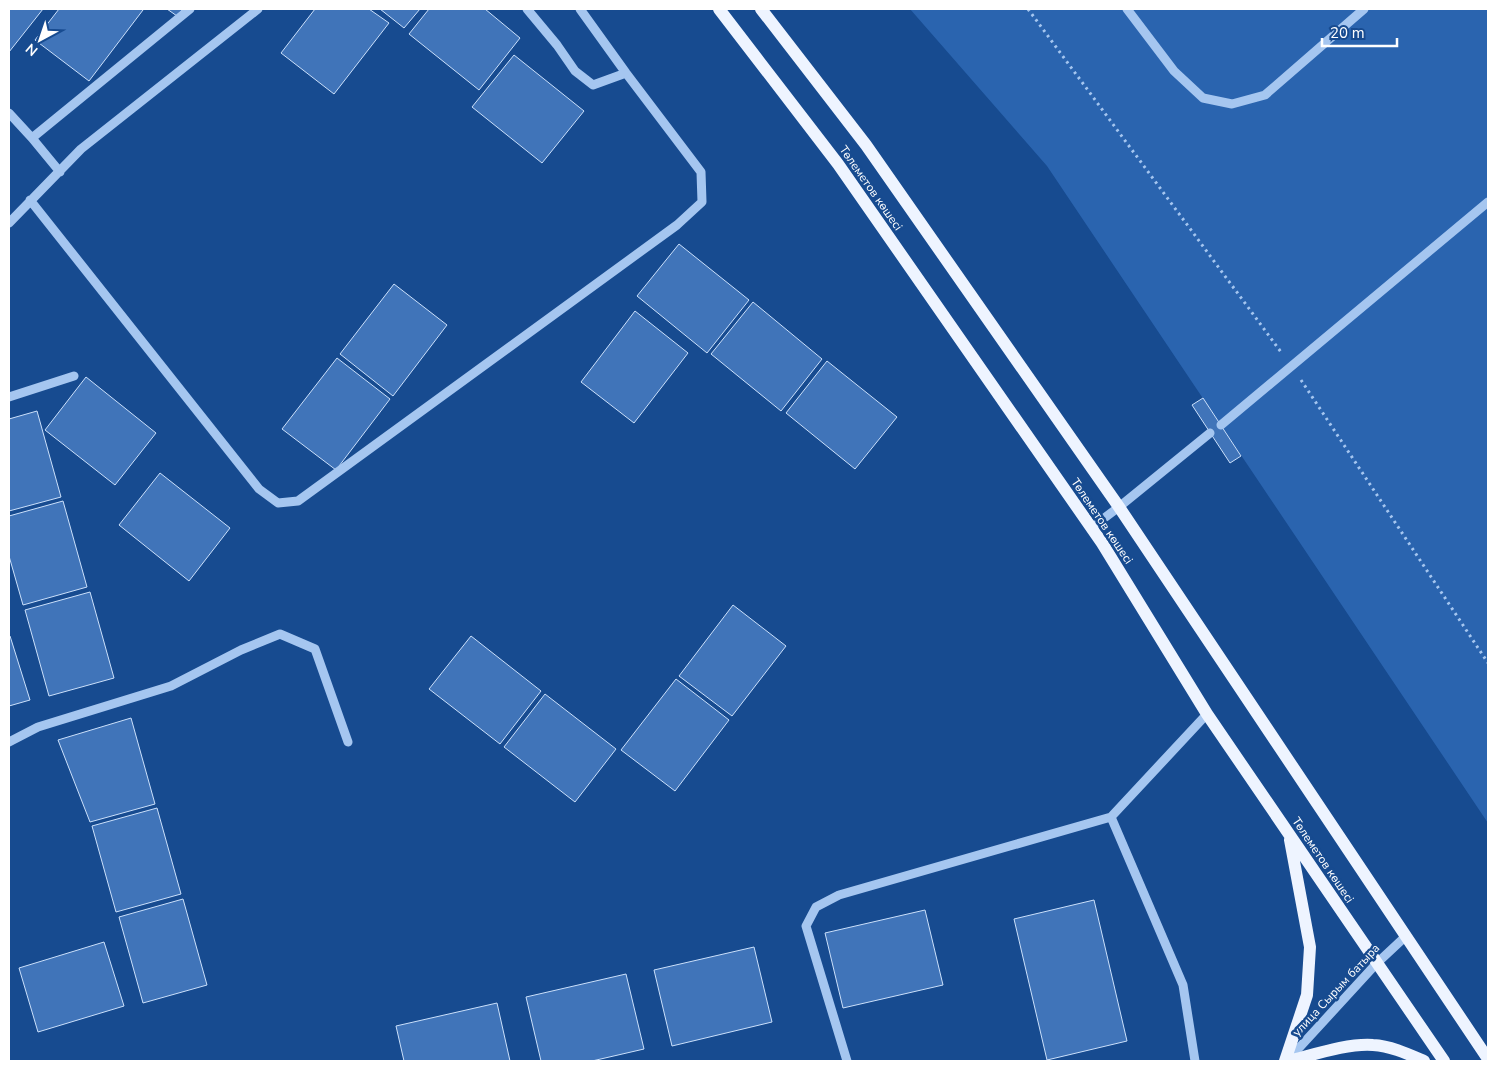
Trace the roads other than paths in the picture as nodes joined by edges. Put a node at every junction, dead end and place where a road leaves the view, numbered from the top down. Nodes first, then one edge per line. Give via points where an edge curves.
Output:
1 (190, 9) edge
2 (258, 9) edge
3 (527, 9) edge
4 (580, 9) edge
5 (719, 9) edge
6 (761, 9) edge
7 (1127, 9) edge
8 (1364, 9) edge
9 (626, 73) junction
10 (9, 113) edge
11 (32, 138) junction
12 (60, 172) junction
13 (30, 200) junction
14 (1488, 202) edge
15 (9, 223) edge
16 (74, 376) dead end
17 (9, 398) edge
18 (1221, 425) dead end
19 (1210, 433) dead end
20 (1119, 507) junction
21 (1091, 528) junction
22 (1207, 714) junction
23 (9, 742) edge
24 (348, 742) dead end
25 (1111, 817) junction
26 (1289, 835) junction
27 (1406, 936) junction
28 (1376, 964) junction
29 (1488, 1059) edge
30 (847, 1061) edge
31 (1195, 1061) edge
32 (1287, 1061) edge
33 (1424, 1061) edge
34 (1444, 1061) edge

1 - 11 street
2 - 12 street via 81,149
3 - 9 street via 575,71 593,85
4 - 9 street
5 - 21 main road, Төлеметов көшесі via 838,164
6 - 20 main road, Төлеметов көшесі via 866,145
7 - 8 street via 1174,71 1203,98 1232,104 1264,95
9 - 13 street via 701,172 702,202 678,226 298,501 278,503 259,488
10 - 11 street
11 - 12 street
12 - 13 street
13 - 15 street
14 - 18 street
16 - 17 street
19 - 20 street
20 - 21 street
20 - 27 main road, Төлеметов көшесі
21 - 22 main road, Төлеметов көшесі
22 - 25 street
22 - 26 main road, Төлеметов көшесі
23 - 24 street via 38,727 171,686 280,634 315,649
25 - 30 street via 839,895 816,907 806,926
25 - 31 street via 1182,985
26 - 28 main road, Төлеметов көшесі
26 - 32 main road via 1310,947 1307,995
27 - 28 street, улица Сырым батыра
27 - 29 main road, Төлеметов көшесі
28 - 32 street, улица Сырым батыра
28 - 34 main road, Төлеметов көшесі
32 - 33 main road via 1334,1049 1372,1045 1402,1051

